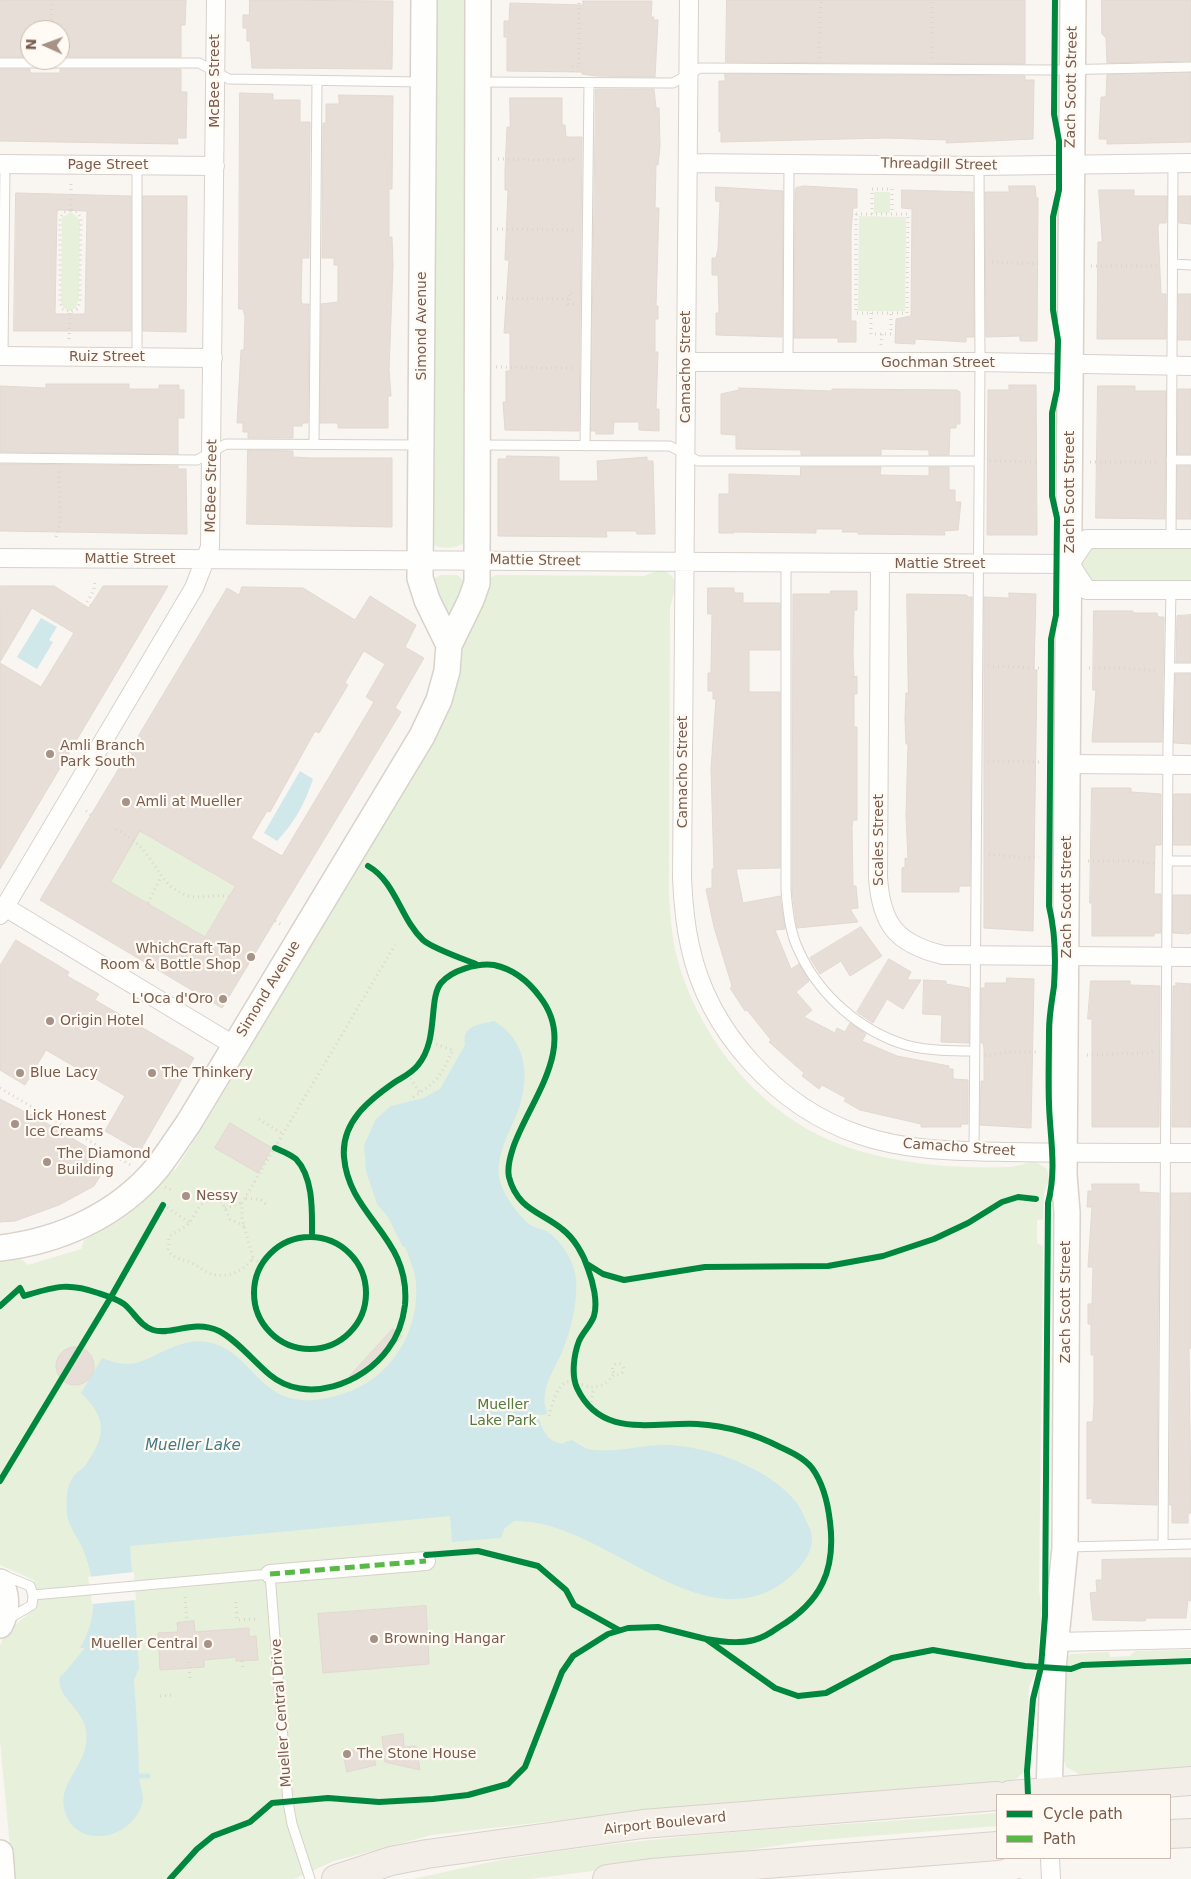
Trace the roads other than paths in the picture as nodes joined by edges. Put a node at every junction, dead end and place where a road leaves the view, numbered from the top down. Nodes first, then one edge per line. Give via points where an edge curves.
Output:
1 (216, 0) edge
2 (424, 0) edge
3 (478, 0) edge
4 (688, 0) edge
5 (1073, 0) edge
6 (0, 63) edge
7 (1191, 67) edge
8 (1073, 70) junction
9 (215, 72) junction
10 (688, 75) junction
11 (317, 81) junction
12 (423, 82) junction
13 (477, 82) junction
14 (589, 82) junction
15 (688, 163) junction
16 (1191, 163) edge
17 (2, 164) edge
18 (789, 164) junction
19 (1173, 164) junction
20 (137, 165) junction
21 (1072, 165) junction
22 (215, 166) junction
23 (979, 166) junction
24 (1173, 264) junction
25 (1191, 264) edge
26 (2, 356) edge
27 (137, 357) junction
28 (214, 358) junction
29 (686, 362) junction
30 (788, 362) junction
31 (980, 362) junction
32 (1071, 365) junction
33 (1172, 366) junction
34 (1191, 366) edge
35 (314, 444) junction
36 (422, 445) junction
37 (476, 445) junction
38 (585, 446) junction
39 (212, 452) junction
40 (685, 454) junction
41 (0, 458) edge
42 (1191, 460) edge
43 (979, 461) junction
44 (1172, 461) junction
45 (1171, 539) junction
46 (1191, 539) edge
47 (0, 558) edge
48 (206, 560) junction
49 (420, 560) junction
50 (476, 560) junction
51 (685, 562) junction
52 (786, 562) junction
53 (880, 563) junction
54 (978, 564) junction
55 (1070, 564) junction
56 (1171, 589) junction
57 (1191, 590) edge
58 (449, 645) junction
59 (1191, 668) edge
60 (1169, 670) junction
61 (1068, 764) junction
62 (1168, 765) junction
63 (1191, 765) edge
64 (1191, 861) edge
65 (1167, 863) junction
66 (2, 911) edge
67 (975, 956) junction
68 (1067, 957) junction
69 (1167, 957) junction
70 (1191, 957) edge
71 (234, 1046) junction
72 (975, 1054) junction
73 (974, 1151) junction
74 (1065, 1152) junction
75 (1166, 1153) junction
76 (1191, 1153) edge
77 (0, 1248) edge
78 (1191, 1544) edge
79 (1163, 1545) junction
80 (1065, 1548) junction
81 (426, 1561) dead end
82 (0, 1574) edge
83 (270, 1574) junction
84 (0, 1582) edge
85 (33, 1595) junction
86 (1, 1625) edge
87 (1191, 1639) edge
88 (1055, 1642) junction
89 (1191, 1781) edge
90 (1050, 1794) edge
91 (996, 1796) edge
92 (1191, 1833) edge
93 (1171, 1834) edge
94 (994, 1845) edge
95 (0, 1853) edge
96 (1050, 1859) edge
97 (2, 1879) edge
98 (310, 1879) edge
99 (336, 1879) edge
100 (607, 1879) edge
101 (1051, 1879) edge

1 - 9 street, McBee Street
2 - 12 street, Simond Avenue
3 - 13 street, Simond Avenue
4 - 10 street, Camacho Street
5 - 8 street, Zach Scott Street
6 - 9 lane via 199,63
7 - 8 lane
8 - 10 lane via 700,68
8 - 21 street, Zach Scott Street
9 - 11 lane via 229,79
9 - 22 street, McBee Street
10 - 14 lane via 673,83
10 - 15 street, Camacho Street
11 - 12 lane
11 - 35 lane
12 - 36 street, Simond Avenue
13 - 14 lane
13 - 37 street, Simond Avenue
14 - 38 lane
15 - 18 street, Threadgill Street
15 - 29 street, Camacho Street
16 - 19 street, Threadgill Street
17 - 20 street, Page Street
17 - 26 lane
18 - 23 street, Threadgill Street
18 - 30 lane
19 - 21 street, Threadgill Street
19 - 24 lane
20 - 22 street, Page Street
20 - 27 lane
21 - 23 street, Threadgill Street
21 - 32 street, Zach Scott Street
22 - 28 street, McBee Street
23 - 31 lane
24 - 25 lane
24 - 33 lane
26 - 27 street, Ruiz Street
27 - 28 street, Ruiz Street
28 - 39 street, McBee Street
29 - 30 street, Gochman Street
29 - 40 street, Camacho Street
30 - 31 street, Gochman Street
31 - 32 street, Gochman Street
31 - 43 lane
32 - 33 street, Gochman Street
32 - 55 street, Zach Scott Street
33 - 34 street, Gochman Street
33 - 44 lane
35 - 36 lane
35 - 39 lane via 226,444
36 - 49 street, Simond Avenue
37 - 38 lane
37 - 50 street, Simond Avenue
38 - 40 lane via 670,446
39 - 41 lane via 197,460
39 - 48 street, McBee Street via 212,529
40 - 43 lane via 698,460
40 - 51 street, Camacho Street
42 - 44 lane
43 - 54 lane
44 - 45 lane
45 - 46 street
45 - 55 street via 1088,540
47 - 48 street, Mattie Street
48 - 49 street, Mattie Street
48 - 66 street, McBee Street via 194,588
49 - 50 street, Mattie Street
49 - 58 street, Simond Avenue via 422,588
50 - 51 street, Mattie Street
50 - 58 street, Simond Avenue via 475,588
51 - 52 street, Mattie Street
51 - 73 street, Camacho Street via 684,915 690,948 703,986 721,1023 748,1060 781,1091 817,1117 860,1135 903,1146
52 - 53 street, Mattie Street
52 - 72 lane via 786,892 790,926 799,951 818,984 836,1004 875,1033 907,1045
53 - 54 street, Mattie Street
53 - 67 street, Scales Street via 879,898 886,918 900,937 919,949 943,955
54 - 55 street, Mattie Street
54 - 67 lane
55 - 56 street via 1086,590
55 - 61 street, Zach Scott Street
56 - 57 street
56 - 60 lane
58 - 71 street, Simond Avenue via 447,671 439,700 422,736
59 - 60 lane
60 - 62 lane
61 - 62 street
61 - 68 street, Zach Scott Street
62 - 63 street
62 - 65 lane
64 - 65 lane
65 - 69 lane
66 - 71 street
67 - 68 street, Scales Street
67 - 72 lane
68 - 69 street, Scales Street
68 - 74 street, Zach Scott Street
69 - 70 street, Scales Street
69 - 75 lane
71 - 77 street, Simond Avenue via 188,1124 156,1168 120,1204 46,1240
72 - 73 lane
73 - 74 street, Camacho Street
74 - 75 street, Camacho Street
74 - 80 street, Zach Scott Street
75 - 76 street, Camacho Street
75 - 79 lane
78 - 79 lane
79 - 80 lane
80 - 88 street, Zach Scott Street
81 - 83 street
82 - 85 lane via 30,1586
83 - 85 lane
83 - 98 lane, Mueller Central Drive via 288,1802
84 - 86 street via 6,1600
85 - 86 lane via 32,1604
87 - 88 street
88 - 90 street, Zach Scott Street
89 - 90 main road
91 - 99 main road, Airport Boulevard via 643,1824 427,1854 391,1861
92 - 93 main road
94 - 100 main road
95 - 97 street
96 - 101 street

